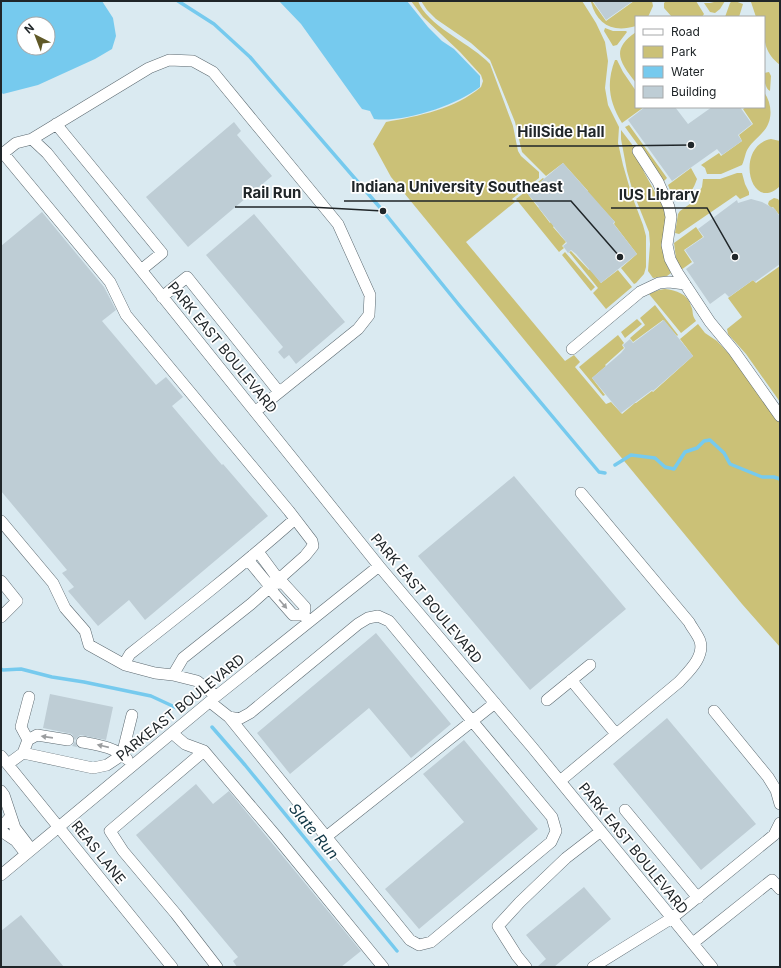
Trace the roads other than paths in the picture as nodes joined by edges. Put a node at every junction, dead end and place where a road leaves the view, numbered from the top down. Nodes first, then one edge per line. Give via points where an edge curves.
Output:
1 (56, 124) junction
2 (32, 139) junction
3 (638, 151) dead end
4 (2, 154) edge
5 (141, 270) junction
6 (684, 284) junction
7 (162, 297) junction
8 (572, 349) dead end
9 (279, 392) junction
10 (256, 411) junction
11 (780, 416) edge
12 (581, 493) dead end
13 (295, 519) junction
14 (1, 521) edge
15 (252, 554) junction
16 (379, 566) junction
17 (1, 581) edge
18 (274, 583) junction
19 (1, 617) edge
20 (307, 619) junction
21 (124, 664) junction
22 (590, 665) dead end
23 (173, 675) junction
24 (571, 680) junction
25 (29, 697) dead end
26 (213, 699) junction
27 (547, 700) dead end
28 (495, 703) junction
29 (714, 711) dead end
30 (132, 715) dead end
31 (229, 717) junction
32 (472, 721) junction
33 (172, 733) junction
34 (616, 734) junction
35 (28, 740) junction
36 (68, 740) dead end
37 (82, 742) dead end
38 (204, 751) junction
39 (23, 753) junction
40 (122, 755) junction
41 (5, 760) edge
42 (132, 766) junction
43 (560, 780) junction
44 (1, 791) edge
45 (780, 804) edge
46 (625, 810) dead end
47 (10, 816) junction
48 (780, 823) edge
49 (59, 826) junction
50 (1, 828) edge
51 (1, 831) edge
52 (601, 831) junction
53 (326, 836) junction
54 (29, 851) junction
55 (1, 875) edge
56 (780, 889) edge
57 (698, 898) junction
58 (672, 918) junction
59 (693, 943) junction
60 (172, 967) edge
61 (217, 967) edge
62 (383, 967) edge
63 (526, 967) edge
64 (593, 967) edge
65 (712, 967) edge

1 - 2 street
1 - 5 street via 162,253
1 - 9 street via 149,68 168,60 193,61 213,72 338,224 370,295 368,315 358,329
2 - 4 street via 16,143
2 - 5 street, PARK EAST BOULEVARD via 47,153
3 - 6 street via 658,182 669,207 671,217 667,245 670,259
4 - 13 street via 110,282 126,315
5 - 7 street, PARK EAST BOULEVARD
6 - 8 street via 659,283 640,292
6 - 11 street
7 - 9 street via 187,277
7 - 10 street, PARK EAST BOULEVARD
9 - 10 street
10 - 16 street, PARK EAST BOULEVARD
12 - 34 street via 689,622 700,642 699,655 690,671
13 - 15 street
13 - 18 street via 313,546
14 - 21 street via 53,583 66,608 86,631 89,645
15 - 18 street via 249,561 268,584
15 - 21 street via 197,602 130,654
16 - 20 street, PARKEAST BOULEVARD
16 - 28 street, PARK EAST BOULEVARD
17 - 19 street via 17,601
18 - 20 street via 283,583 305,607
18 - 23 street via 252,604 183,658
20 - 26 street, PARKEAST BOULEVARD
21 - 23 street
22 - 24 street
23 - 26 street via 197,682
24 - 27 street
24 - 34 street
25 - 35 street via 21,727
26 - 31 street
26 - 33 street, PARKEAST BOULEVARD
28 - 32 street
28 - 43 street, PARK EAST BOULEVARD
29 - 45 street via 768,777 776,790
30 - 40 street
31 - 32 street via 238,719 250,713 358,624 378,616 389,621
31 - 53 street
32 - 53 street
32 - 53 street via 552,817 556,830 551,842 432,942 419,945 410,940
33 - 38 street via 185,744
33 - 42 street, PARKEAST BOULEVARD
34 - 43 street
36 -> 35 street via 37,735
35 - 39 street
40 -> 37 street via 108,747
38 - 61 street via 110,831
38 - 62 street
39 - 40 street via 93,768 107,765
39 - 41 street
40 - 42 street
41 - 49 street, REAS LANE
42 - 49 street, PARKEAST BOULEVARD
43 - 52 street, PARK EAST BOULEVARD
44 - 47 street
46 - 57 street
47 - 50 street
47 - 54 street
48 - 57 street via 774,835
49 - 54 street, PARKEAST BOULEVARD
49 - 60 street, REAS LANE
51 - 54 street
52 - 58 street, PARK EAST BOULEVARD
52 - 63 street via 566,858 498,926
54 - 55 street, PARKEAST BOULEVARD
56 - 59 street via 772,880
57 - 58 street
58 - 59 street, PARK EAST BOULEVARD
58 - 64 street
59 - 65 street, PARK EAST BOULEVARD

